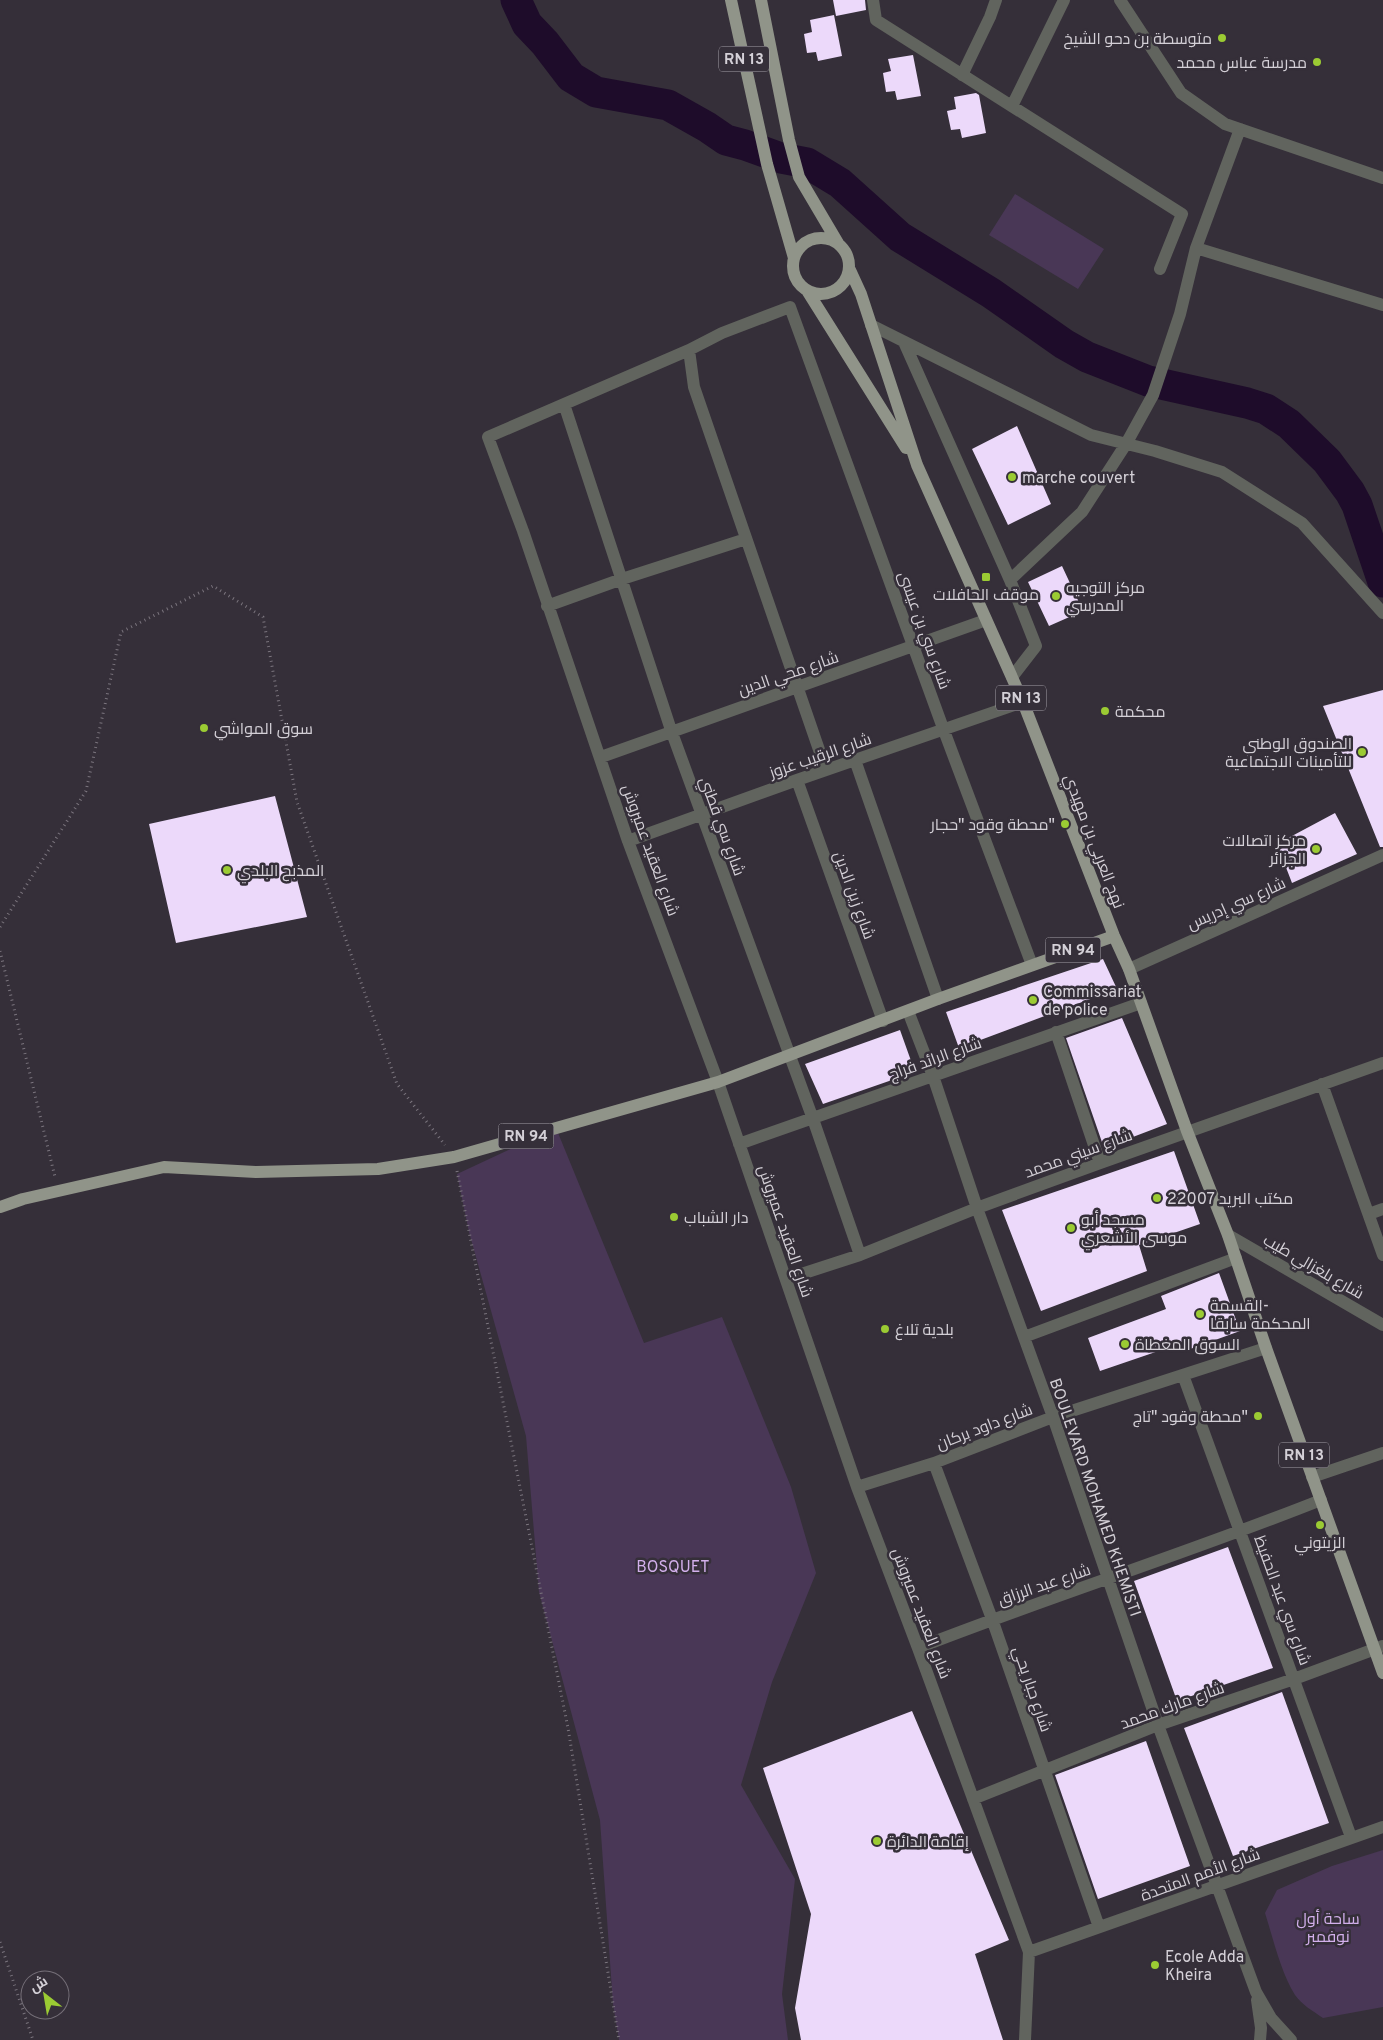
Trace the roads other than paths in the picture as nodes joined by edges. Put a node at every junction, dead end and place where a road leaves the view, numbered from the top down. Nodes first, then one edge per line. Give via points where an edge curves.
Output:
1 (731, 0) edge
2 (761, 0) edge
3 (873, 0) edge
4 (996, 0) edge
5 (1064, 0) edge
6 (1120, 0) edge
7 (962, 75) junction
8 (1012, 106) junction
9 (1240, 129) junction
10 (1383, 178) edge
11 (838, 243) junction
12 (1196, 248) junction
13 (794, 258) junction
14 (1160, 269) dead end
15 (850, 270) junction
16 (808, 292) junction
17 (1383, 305) edge
18 (871, 325) junction
19 (904, 342) junction
20 (689, 350) junction
21 (564, 404) junction
22 (1126, 444) junction
23 (917, 465) junction
24 (746, 539) junction
25 (622, 579) junction
26 (1010, 580) junction
27 (547, 606) junction
28 (1383, 612) edge
29 (986, 620) junction
30 (914, 646) junction
31 (1012, 677) junction
32 (796, 687) junction
33 (1023, 702) junction
34 (943, 728) junction
35 (671, 730) junction
36 (601, 757) junction
37 (855, 760) junction
38 (826, 770) junction
39 (797, 780) junction
40 (701, 814) junction
41 (628, 841) junction
42 (1383, 856) edge
43 (1114, 936) junction
44 (1032, 965) junction
45 (1129, 969) junction
46 (938, 999) junction
47 (1141, 1003) junction
48 (908, 1011) junction
49 (883, 1021) junction
50 (1056, 1032) junction
51 (789, 1056) junction
52 (1383, 1063) edge
53 (933, 1076) junction
54 (718, 1082) junction
55 (1322, 1084) junction
56 (813, 1119) junction
57 (1187, 1131) junction
58 (739, 1144) junction
59 (1100, 1163) junction
60 (0, 1207) edge
61 (977, 1208) junction
62 (1383, 1209) edge
63 (1369, 1214) junction
64 (1228, 1235) junction
65 (860, 1255) junction
66 (1383, 1255) edge
67 (1236, 1258) junction
68 (786, 1279) junction
69 (1383, 1325) edge
70 (1024, 1337) junction
71 (1266, 1348) junction
72 (1183, 1375) junction
73 (1053, 1418) junction
74 (1383, 1453) edge
75 (934, 1463) junction
76 (1312, 1477) junction
77 (856, 1487) junction
78 (1321, 1500) junction
79 (1240, 1532) junction
80 (1108, 1579) junction
81 (992, 1619) junction
82 (918, 1648) junction
83 (1379, 1648) edge
84 (1383, 1673) edge
85 (1294, 1679) junction
86 (1158, 1725) junction
87 (1044, 1772) junction
88 (973, 1799) junction
89 (1383, 1826) edge
90 (1351, 1836) junction
91 (1217, 1886) junction
92 (1099, 1927) junction
93 (1029, 1952) junction
94 (1256, 1992) junction
95 (1025, 2040) edge
96 (1260, 2040) edge
97 (1291, 2040) edge

1 - 13 main road, RN 13 via 767,164
2 - 11 main road, RN 13 via 799,177
3 - 7 street via 876,20
4 - 7 street
5 - 8 street
6 - 9 street via 1181,93 1225,124
7 - 8 street
8 - 14 street via 1182,214
9 - 10 street
9 - 12 street
11 - 13 main road via 823,238 808,241
11 - 15 main road via 846,251
12 - 17 street
12 - 22 street via 1180,314 1153,395
13 - 16 main road via 795,277
15 - 16 main road via 839,289 829,294
15 - 18 main road, RN 13
16 - 23 main road, RN 13
18 - 19 street
18 - 23 main road, RN 13
19 - 22 street via 1091,435
19 - 26 street
20 - 21 street
20 - 24 street via 694,387
20 - 30 street, شارع سي بن عيسى via 722,333 790,307
21 - 25 street, شارع سي قطني
21 - 27 street, شارع العقيد عميروش via 488,437
22 - 26 street via 1082,512
22 - 28 street via 1222,472 1302,523
23 - 29 main road, نهج العربي بن مهيدي / RN 13
24 - 25 street
24 - 32 street
25 - 27 street
25 - 35 street, شارع سي قطني
26 - 31 street via 1036,646
27 - 36 street, شارع العقيد عميروش
29 - 30 street, شارع محي الدين
29 - 31 main road, نهج العربي بن مهيدي / RN 13
30 - 32 street, شارع محي الدين
30 - 34 street, شارع سي بن عيسى
31 - 33 main road, نهج العربي بن مهيدي / RN 13
32 - 35 street, شارع محي الدين
32 - 38 street
33 - 34 street, شارع الرقيب عزوز
33 - 43 main road, نهج العربي بن مهيدي / RN 13
34 - 37 street, شارع الرقيب عزوز
34 - 44 street, شارع سي بن عيسى
35 - 36 street, شارع محي الدين
35 - 40 street, شارع سي قطني
36 - 41 street, شارع العقيد عميروش
37 - 38 street, شارع الرقيب عزوز
37 - 46 street
38 - 39 street, شارع الرقيب عزوز
39 - 40 street, شارع الرقيب عزوز
39 - 49 street, شارع زين الدين
40 - 41 street, شارع الرقيب عزوز
40 - 51 street, شارع سي قطني
41 - 54 street, شارع العقيد عميروش
42 - 45 street, شارع سي إدريس
43 - 44 main road, RN 94
43 - 45 main road, نهج العربي بن مهيدي / RN 13
44 - 46 main road, RN 94
45 - 47 main road, نهج العربي بن مهيدي / RN 13
46 - 48 main road, RN 94
47 - 50 street, شارع الرائد فراج
47 - 57 main road, نهج العربي بن مهيدي / RN 13
48 - 49 main road, RN 94
48 - 53 street, BOULEVARD MOHAMED KHEMISTI
49 - 51 main road, RN 94
50 - 53 street, شارع الرائد فراج
50 - 59 street
51 - 54 main road, RN 94
51 - 56 street, شارع سي قطني
52 - 55 street, شارع سيني محمد
53 - 56 street, شارع الرائد فراج
53 - 61 street, BOULEVARD MOHAMED KHEMISTI
54 - 58 street, شارع العقيد عميروش
54 - 60 main road, RN 94 via 454,1157 378,1169 256,1172 164,1167
55 - 57 street, شارع سيني محمد
55 - 63 street
56 - 58 street, شارع الرائد فراج
56 - 65 street, شارع سي قطني
57 - 59 street, شارع سيني محمد
57 - 64 main road, نهج العربي بن مهيدي / RN 13
58 - 68 street, شارع العقيد عميروش
59 - 61 street, شارع سيني محمد
61 - 65 street, شارع سيني محمد
61 - 70 street, BOULEVARD MOHAMED KHEMISTI
62 - 63 street
63 - 66 street
64 - 67 main road, RN 13
64 - 69 street, شارع بلغزالي طيب
65 - 68 street, شارع سيني محمد
67 - 70 street
67 - 71 main road, RN 13
68 - 77 street, شارع العقيد عميروش
70 - 73 street, BOULEVARD MOHAMED KHEMISTI
71 - 72 street, شارع داود بركان
71 - 76 main road, RN 13
72 - 73 street, شارع داود بركان
72 - 79 street, شارع سي عبد الحفيظ
73 - 75 street, شارع داود بركان
73 - 80 street, BOULEVARD MOHAMED KHEMISTI
74 - 76 street
75 - 77 street, شارع داود بركان
75 - 81 street, شارع جبار يحي
76 - 78 main road, RN 13
77 - 82 street, شارع العقيد عميروش
78 - 79 street, شارع عبد الرزاق
78 - 83 main road, RN 13
79 - 80 street, شارع عبد الرزاق
79 - 85 street, شارع سي عبد الحفيظ
80 - 81 street, شارع عبد الرزاق
80 - 86 street, BOULEVARD MOHAMED KHEMISTI
81 - 82 street, شارع عبد الرزاق
81 - 87 street, شارع جبار يحي
82 - 88 street, شارع العقيد عميروش
83 - 84 main road, RN 13
83 - 85 street, شارع مارك محمد
85 - 86 street, شارع مارك محمد
85 - 90 street, شارع سي عبد الحفيظ
86 - 87 street, شارع مارك محمد
86 - 91 street, BOULEVARD MOHAMED KHEMISTI
87 - 88 street, شارع مارك محمد
87 - 92 street, شارع جبار يحي
88 - 93 street, شارع العقيد عميروش
89 - 90 street, شارع الأمم المتحدة
90 - 91 street, شارع الأمم المتحدة
91 - 92 street, شارع الأمم المتحدة
91 - 94 street, BOULEVARD MOHAMED KHEMISTI
92 - 93 street, شارع الأمم المتحدة
93 - 95 street, شارع العقيد عميروش
94 - 96 street via 1262,2028
94 - 97 street via 1271,2018

